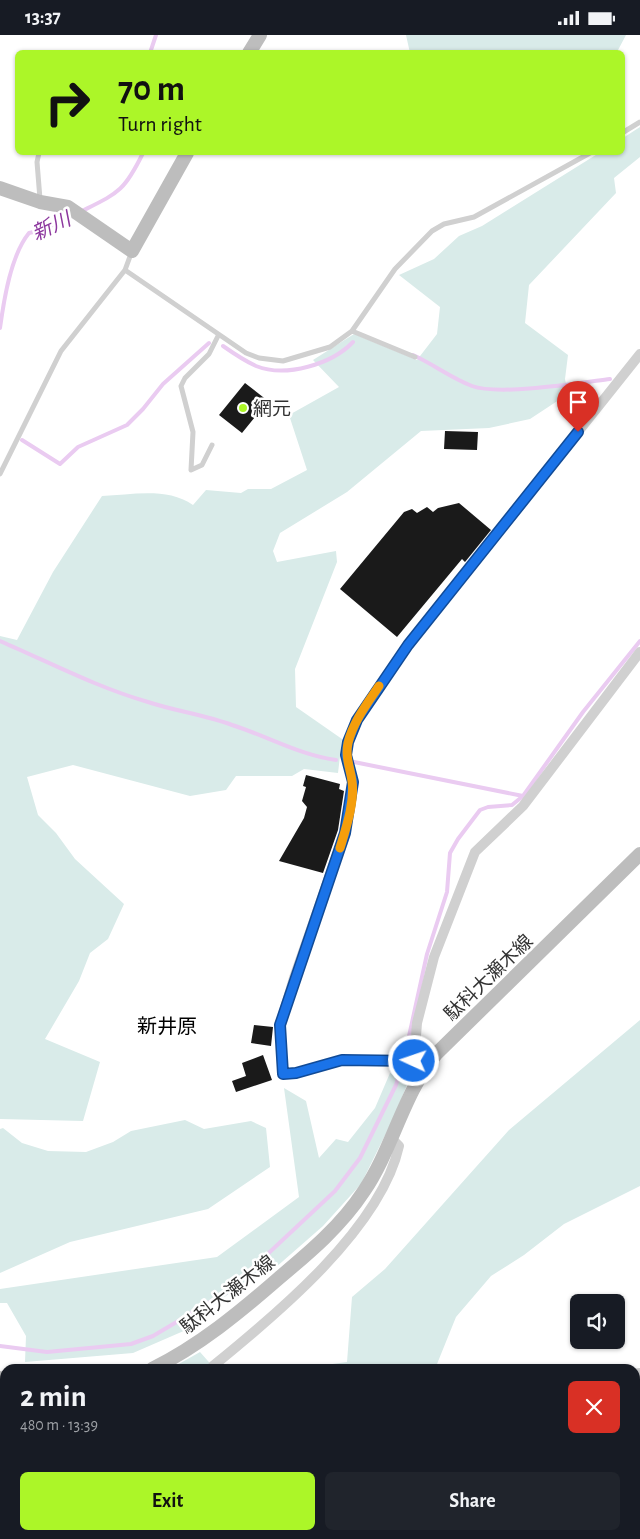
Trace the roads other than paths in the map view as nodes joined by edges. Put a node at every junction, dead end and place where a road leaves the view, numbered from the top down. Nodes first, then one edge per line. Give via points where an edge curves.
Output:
1 (260, 35) edge
2 (251, 50) edge
3 (640, 122) edge
4 (625, 131) edge
5 (39, 155) edge
6 (186, 155) edge
7 (586, 155) edge
8 (1, 190) edge
9 (40, 202) junction
10 (132, 251) junction
11 (125, 270) junction
12 (352, 331) junction
13 (218, 336) junction
14 (640, 354) edge
15 (415, 357) dead end
16 (212, 445) dead end
17 (0, 474) edge
18 (640, 652) edge
19 (640, 854) edge
20 (417, 1067) junction
21 (392, 1139) junction
22 (162, 1364) edge
23 (215, 1364) edge

1 - 2 main road
3 - 4 lane
5 - 9 lane
6 - 10 main road
7 - 12 lane via 474,217 444,224 432,231 395,269
8 - 9 main road
9 - 10 main road via 68,207
10 - 11 lane
11 - 13 lane
11 - 17 lane via 61,351
12 - 13 lane via 330,347 283,361 253,356
12 - 15 lane
13 - 16 lane via 209,354 181,386 193,432 191,470 202,465
14 - 20 street via 408,645 357,720 348,742 346,755 353,782 345,833 280,1025 283,1074 342,1060
18 - 20 street via 523,806 475,852 434,957 417,1023
19 - 20 main road, 駄科大瀬木線 via 436,1054
20 - 21 main road, 駄科大瀬木線
21 - 22 main road, 駄科大瀬木線 via 364,1192 327,1237 222,1324
21 - 23 street via 399,1146 392,1167 375,1201 334,1257 267,1321

